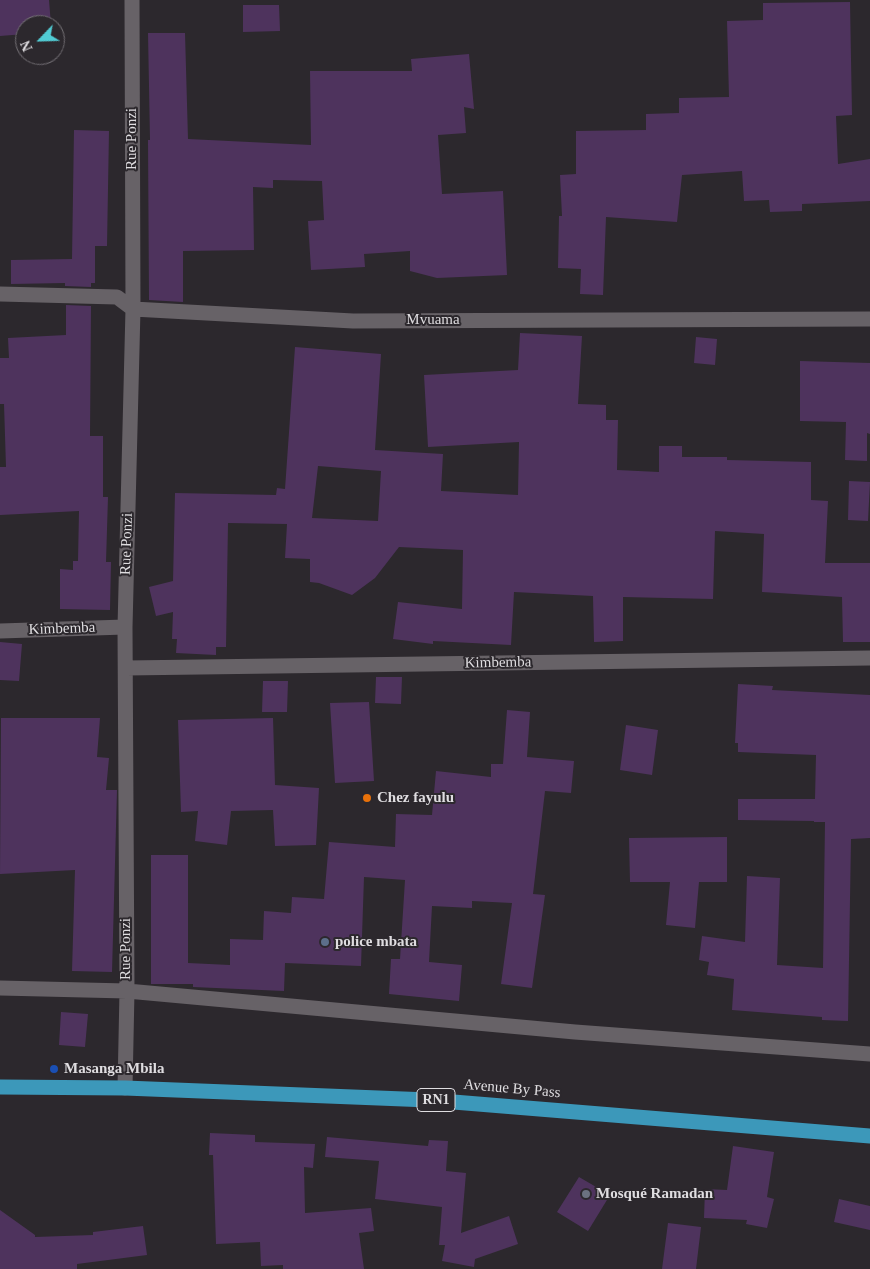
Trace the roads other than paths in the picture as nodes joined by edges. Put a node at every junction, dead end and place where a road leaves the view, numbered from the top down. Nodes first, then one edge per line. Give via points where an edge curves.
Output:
1 (132, 0) edge
2 (0, 294) edge
3 (134, 309) junction
4 (870, 319) edge
5 (125, 627) junction
6 (0, 631) edge
7 (870, 658) edge
8 (126, 668) junction
9 (0, 988) edge
10 (127, 991) junction
11 (870, 1054) edge
12 (0, 1087) edge
13 (125, 1088) junction
14 (870, 1136) edge

1 - 3 street, Rue Ponzi
2 - 3 street, Mvuama via 117,297
3 - 4 street, Mvuama via 353,321
3 - 5 street, Rue Ponzi
5 - 6 street, Kimbemba
5 - 8 street, Rue Ponzi
7 - 8 street, Kimbemba
8 - 10 street, Rue Ponzi
9 - 10 street
10 - 11 street via 575,1032
10 - 13 street, Rue Ponzi
12 - 13 highway, Avenue By Pass / RN1
13 - 14 highway, Avenue By Pass / RN1 via 429,1100

